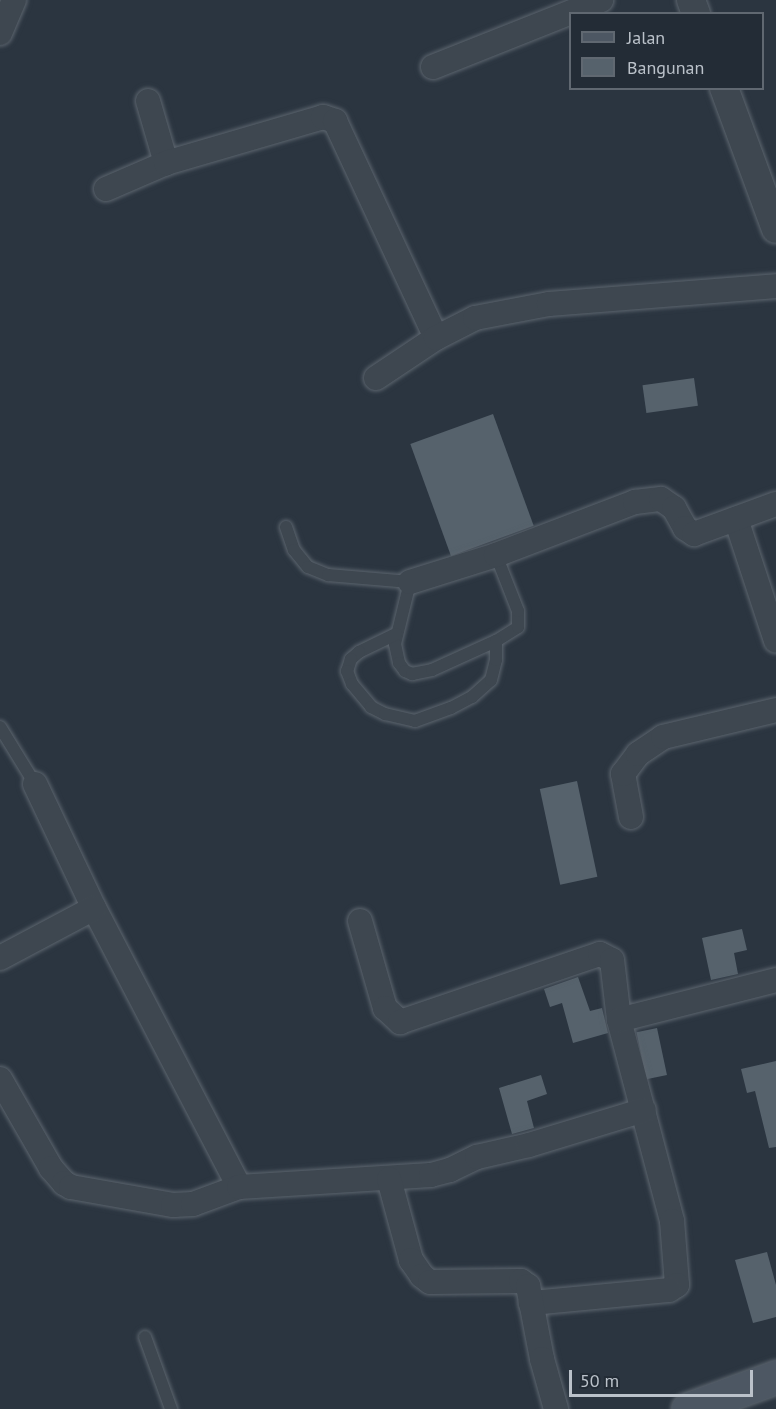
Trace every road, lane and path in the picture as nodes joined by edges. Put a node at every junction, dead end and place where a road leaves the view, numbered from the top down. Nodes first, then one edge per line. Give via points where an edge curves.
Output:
1 (14, 0) edge
2 (601, 0) edge
3 (571, 12) edge
4 (569, 13) edge
5 (0, 33) edge
6 (433, 67) dead end
7 (725, 90) edge
8 (148, 101) dead end
9 (166, 163) junction
10 (106, 189) dead end
11 (776, 229) edge
12 (776, 286) edge
13 (436, 338) junction
14 (376, 378) dead end
15 (776, 504) edge
16 (736, 519) junction
17 (286, 527) dead end
18 (496, 555) junction
19 (410, 582) junction
20 (396, 634) junction
21 (496, 640) junction
22 (776, 641) edge
23 (776, 710) edge
24 (0, 727) edge
25 (34, 784) joint
26 (631, 817) dead end
27 (94, 908) junction
28 (360, 921) dead end
29 (0, 958) edge
30 (776, 981) edge
31 (619, 1020) junction
32 (0, 1079) edge
33 (644, 1110) junction
34 (389, 1179) junction
35 (240, 1187) junction
36 (531, 1303) junction
37 (145, 1337) dead end
38 (776, 1377) edge
39 (171, 1409) edge
40 (556, 1409) edge
41 (688, 1409) edge

1 - 5 street
2 - 3 street
4 - 6 street
7 - 11 street
8 - 9 street
9 - 10 street
9 - 13 street via 323,117 335,121
12 - 13 street via 549,304 475,318
13 - 14 street
15 - 16 street
16 - 18 street via 694,534 685,528 674,508 661,500 635,502
16 - 22 street
17 - 19 lane via 294,550 308,567 328,575
18 - 19 street
18 - 21 lane via 518,611 519,627
19 - 20 lane
20 - 21 lane via 399,663 412,674 432,670
20 - 21 lane via 359,652 351,659 347,671 352,684 371,706 385,714 415,721 472,697 491,680
23 - 26 street via 663,738 638,754 623,774
24 - 25 lane
25 - 27 street
27 - 29 street
27 - 35 street
28 - 31 street via 385,1008 400,1022 600,954 612,960 615,967
30 - 31 street
31 - 33 street
32 - 35 street via 51,1168 71,1187 173,1205 193,1204
33 - 34 street via 477,1157 450,1170
33 - 36 street via 672,1221 677,1285 669,1290
34 - 35 street
34 - 36 street via 411,1260 422,1276 430,1282 521,1281 528,1286
36 - 40 street
37 - 39 lane
38 - 41 main road

